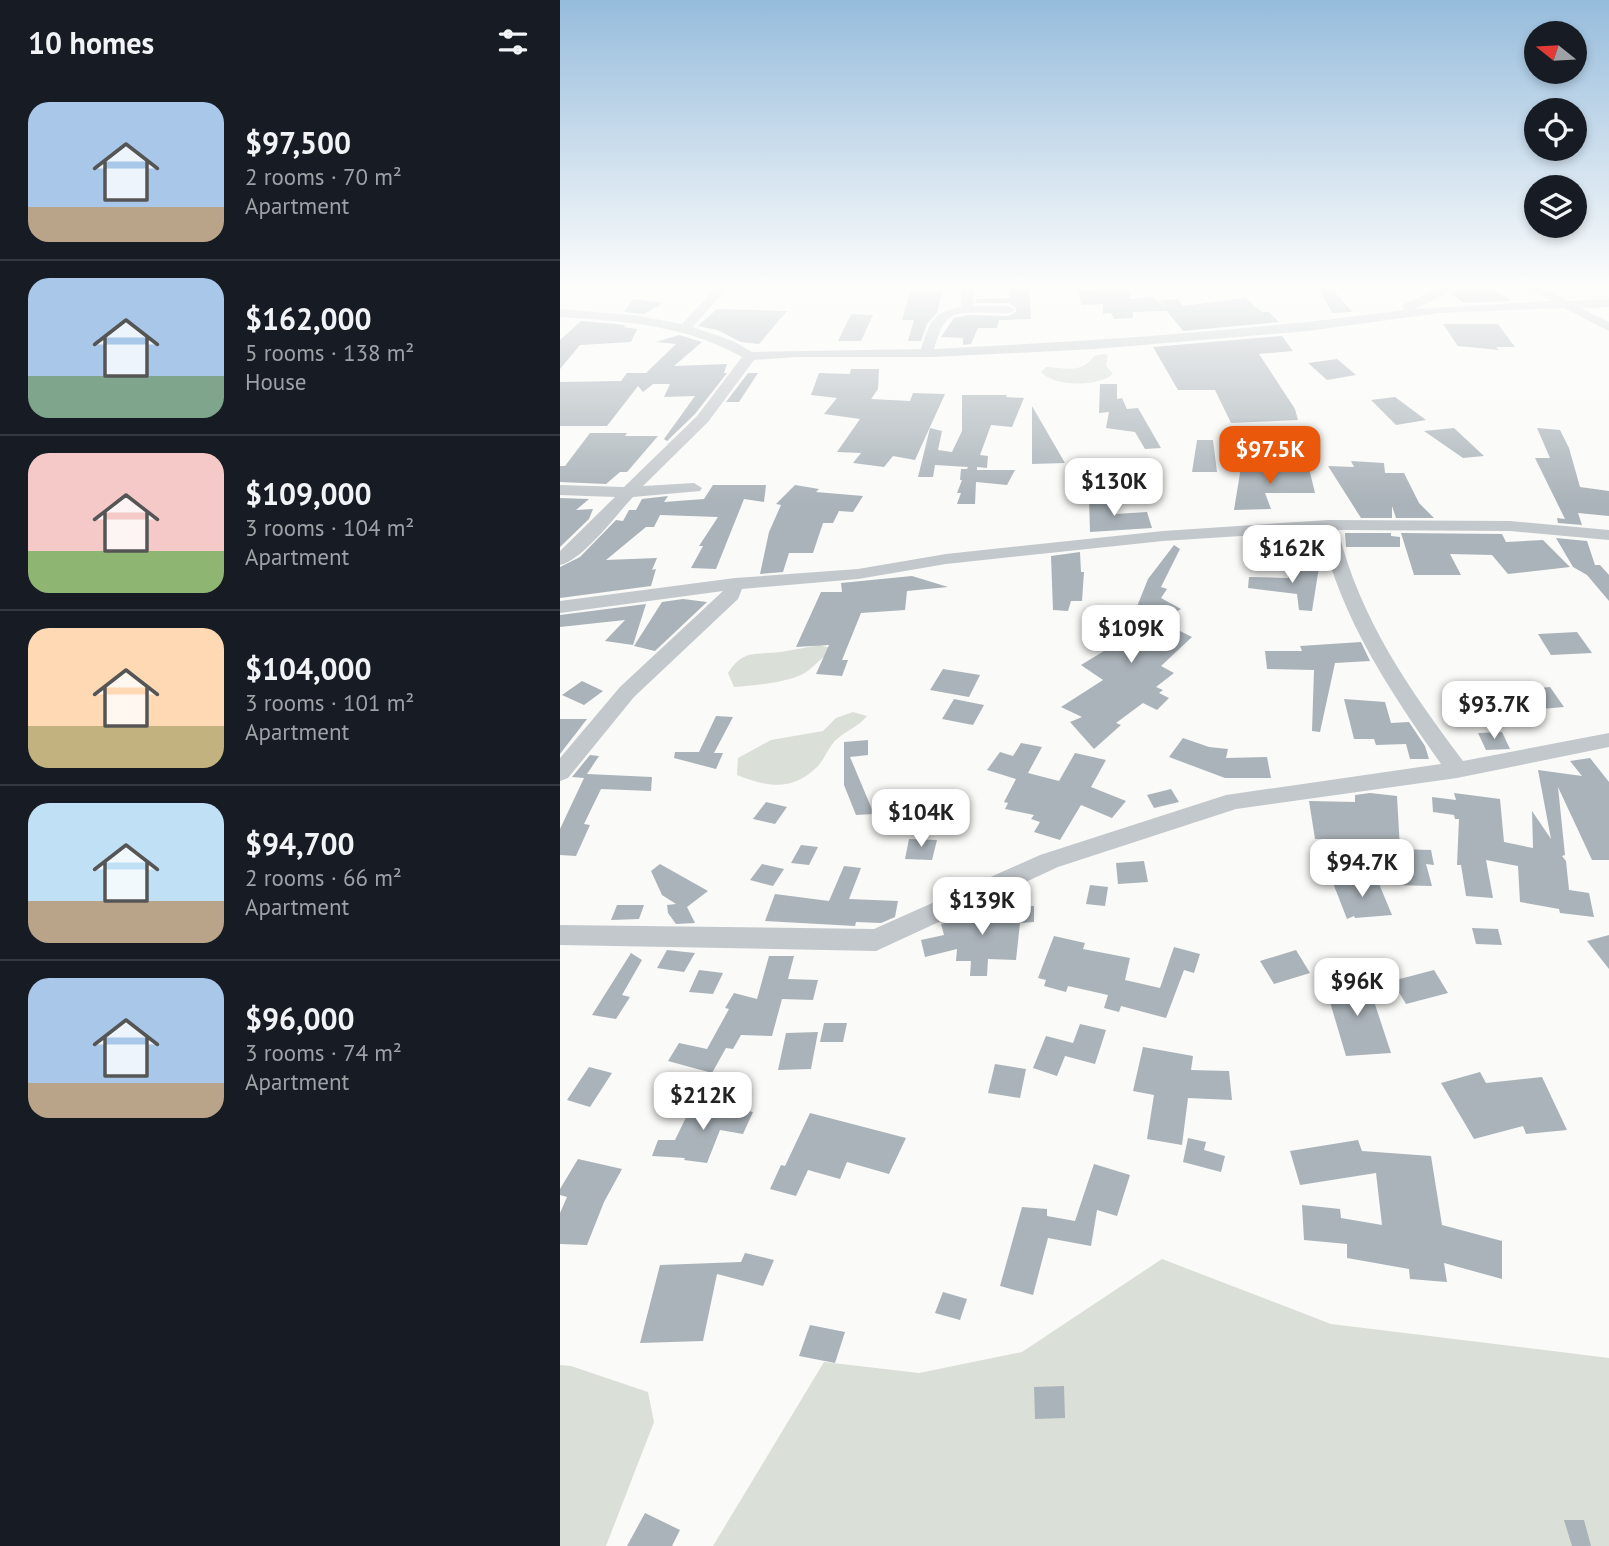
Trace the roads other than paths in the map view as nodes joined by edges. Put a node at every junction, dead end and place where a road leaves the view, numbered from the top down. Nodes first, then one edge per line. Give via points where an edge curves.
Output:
1 (748, 358) edge
2 (694, 488) dead end
3 (560, 490) edge
4 (628, 492) junction
5 (1328, 525) junction
6 (1609, 534) edge
7 (560, 560) edge
8 (735, 584) junction
9 (560, 607) edge
10 (1609, 740) edge
11 (1457, 770) junction
12 (560, 774) edge
13 (560, 935) edge

1 - 4 street via 715,405
2 - 4 street
3 - 4 street
4 - 7 street via 585,541
5 - 6 street via 1510,526
5 - 8 street via 1163,536 946,559 858,574
5 - 11 street via 1335,561 1381,661
8 - 9 street
8 - 12 street via 731,595 627,692
10 - 11 street
11 - 13 street via 1234,801 1049,860 876,940

